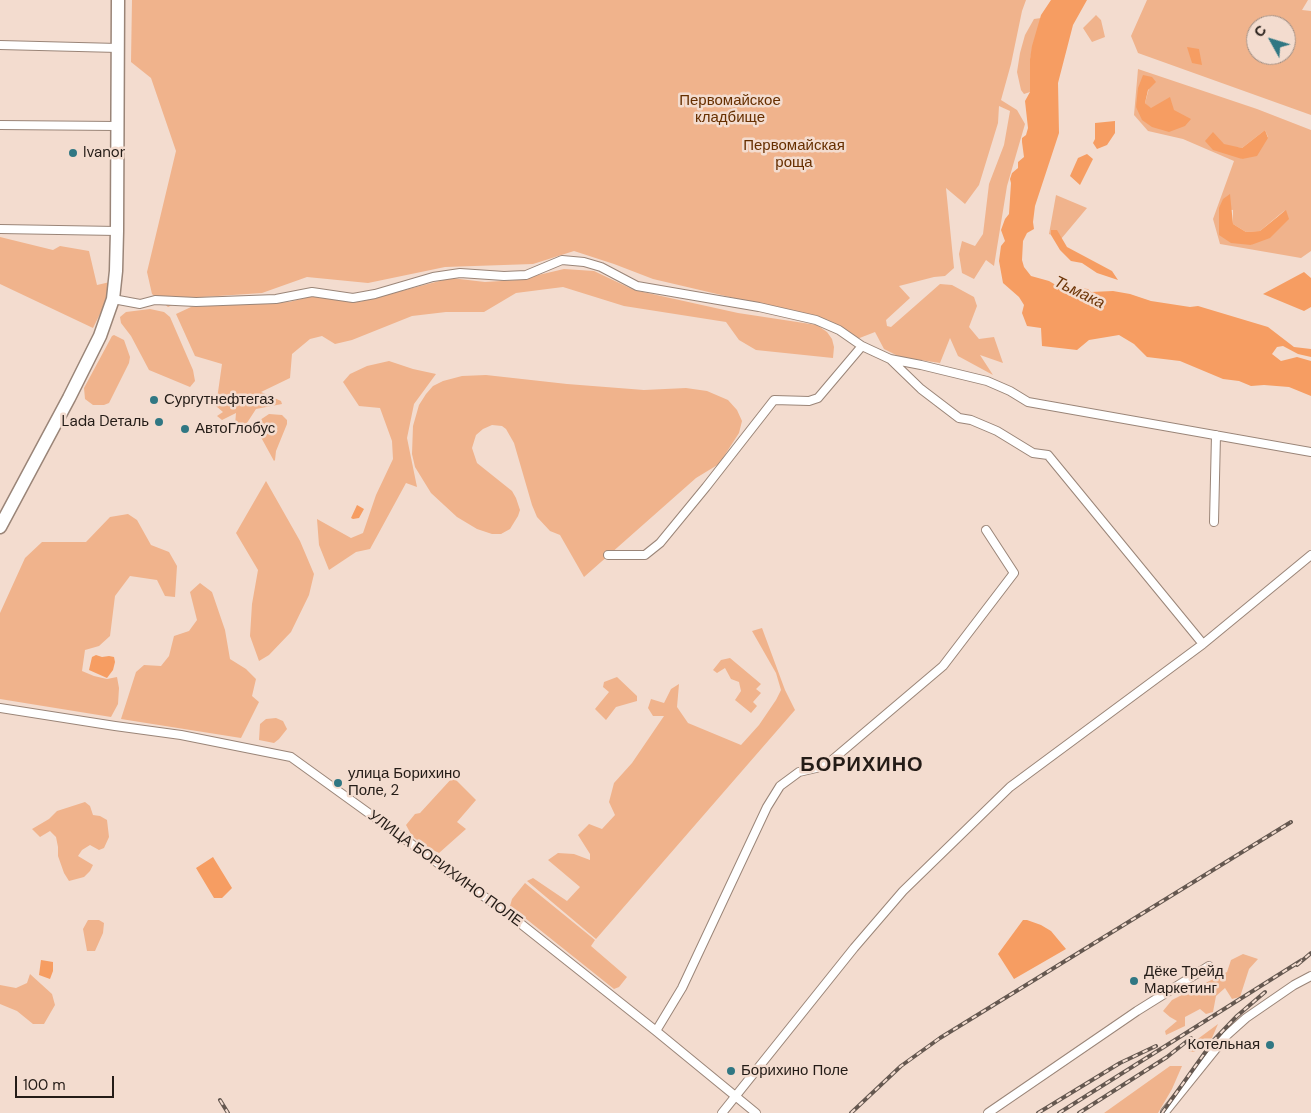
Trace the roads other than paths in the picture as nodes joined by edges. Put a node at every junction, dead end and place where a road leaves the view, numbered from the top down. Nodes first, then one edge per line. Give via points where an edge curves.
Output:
1 (118, 0) edge
2 (0, 45) edge
3 (118, 48) junction
4 (0, 125) edge
5 (116, 126) junction
6 (0, 230) edge
7 (117, 231) junction
8 (113, 300) junction
9 (862, 346) junction
10 (890, 359) junction
11 (1216, 435) junction
12 (1311, 452) edge
13 (1214, 522) dead end
14 (0, 527) edge
15 (986, 530) dead end
16 (608, 555) dead end
17 (1311, 555) edge
18 (1203, 644) junction
19 (0, 708) edge
20 (1210, 966) dead end
21 (1311, 976) edge
22 (656, 1031) junction
23 (736, 1097) junction
24 (1165, 1112) edge
25 (722, 1113) edge
26 (756, 1113) edge
27 (988, 1113) edge

1 - 3 main road
2 - 3 street
3 - 5 main road
4 - 5 street
5 - 7 main road
6 - 7 street
7 - 8 main road
8 - 9 street via 140,304 155,300 276,299 312,292 353,298 460,273 526,275 562,260 601,267 637,286 759,306 816,320 839,330
8 - 14 main road via 83,371
9 - 10 street
9 - 16 street via 818,398 809,401 774,400 660,543 645,555
10 - 11 street via 987,381 1028,402
10 - 18 street via 959,418 997,431 1033,453 1048,455
11 - 12 street
11 - 13 street
15 - 22 street via 1014,573 943,666 825,766 798,772 780,786 767,807 682,988
17 - 18 street
18 - 23 street via 1010,787 897,898
19 - 22 street, УЛИЦА БОРИХИНО ПОЛЕ via 181,735 290,758 510,916
20 - 27 street via 1137,1010
21 - 24 street via 1246,1018 1227,1035
22 - 23 street, УЛИЦА БОРИХИНО ПОЛЕ
23 - 25 street
23 - 26 street, УЛИЦА БОРИХИНО ПОЛЕ

